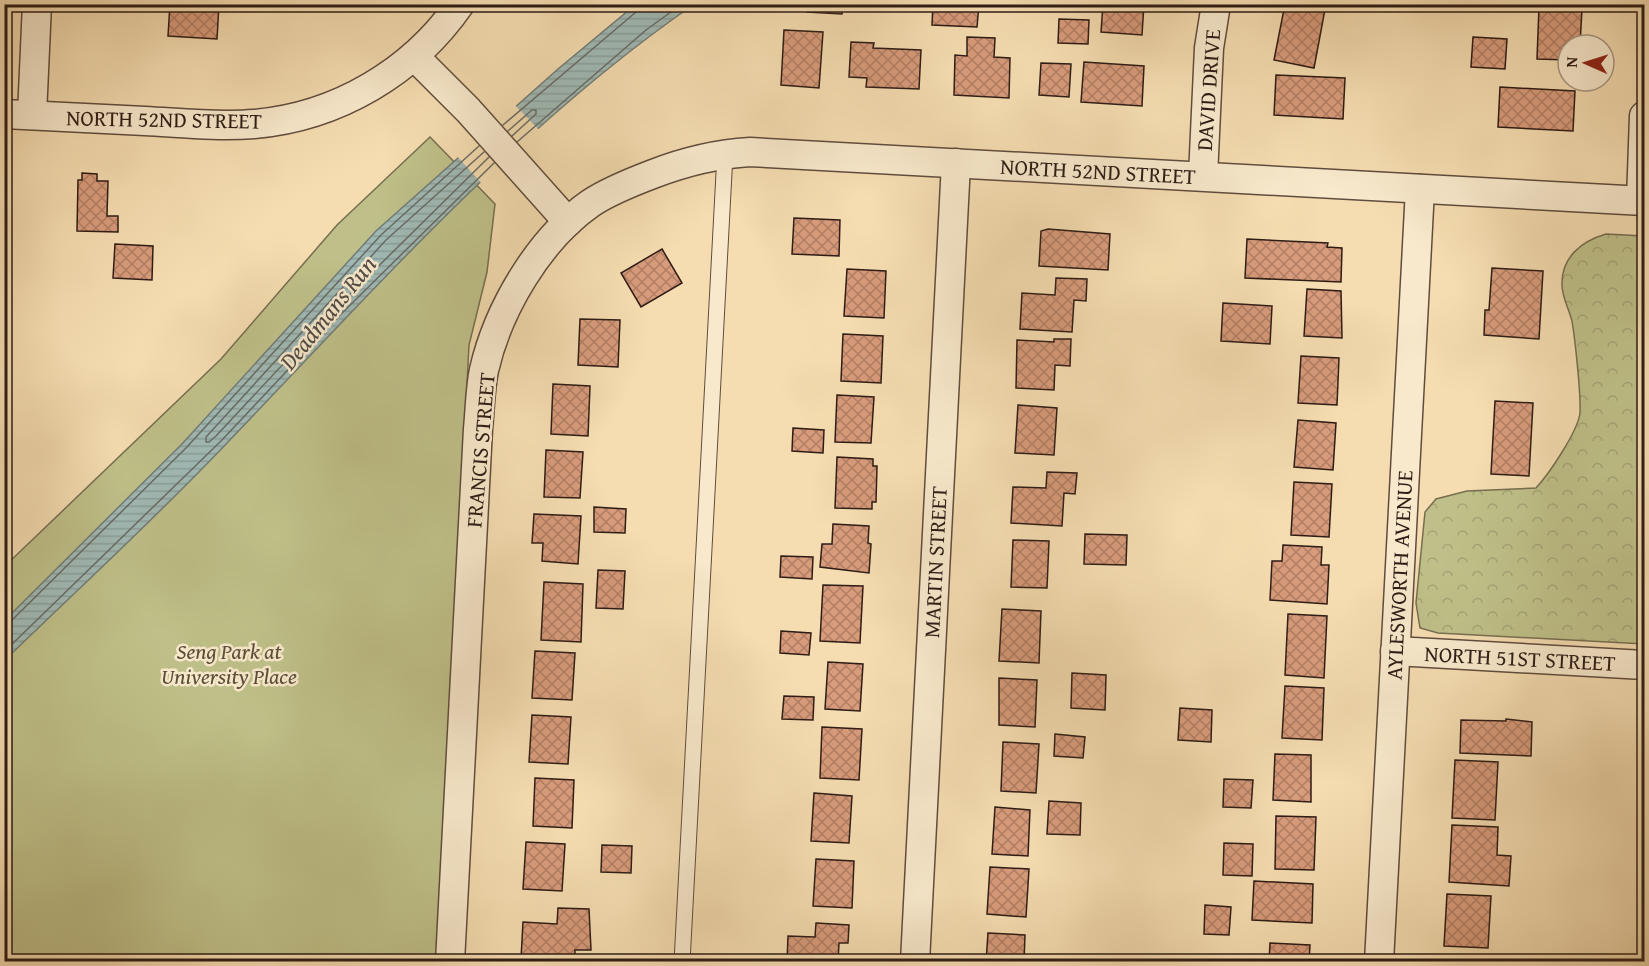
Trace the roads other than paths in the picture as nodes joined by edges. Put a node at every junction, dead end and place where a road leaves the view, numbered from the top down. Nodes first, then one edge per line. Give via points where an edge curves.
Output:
1 (37, 4) edge
2 (460, 4) edge
3 (1216, 4) edge
4 (414, 56) junction
5 (18, 114) edge
6 (1644, 116) edge
7 (725, 154) junction
8 (956, 163) junction
9 (1203, 176) junction
10 (1420, 189) junction
11 (1643, 201) edge
12 (568, 222) junction
13 (1395, 651) junction
14 (1644, 665) edge
15 (450, 962) edge
16 (682, 962) edge
17 (915, 962) edge
18 (1379, 962) edge

1 - 5 street
2 - 4 street
3 - 9 street, DAVID DRIVE via 1209,48
4 - 5 street, NORTH 52ND STREET via 362,93 275,122 212,125
4 - 12 street
6 - 11 street
7 - 8 street, NORTH 52ND STREET
7 - 12 street, NORTH 52ND STREET via 639,180 591,203
7 - 16 lane
8 - 9 street, NORTH 52ND STREET
8 - 17 street, MARTIN STREET
9 - 10 street, NORTH 52ND STREET
10 - 11 street, NORTH 52ND STREET
10 - 13 street, AYLESWORTH AVENUE
12 - 15 street, FRANCIS STREET via 518,288 499,325 484,371
13 - 14 street, NORTH 51ST STREET
13 - 18 street, AYLESWORTH AVENUE

